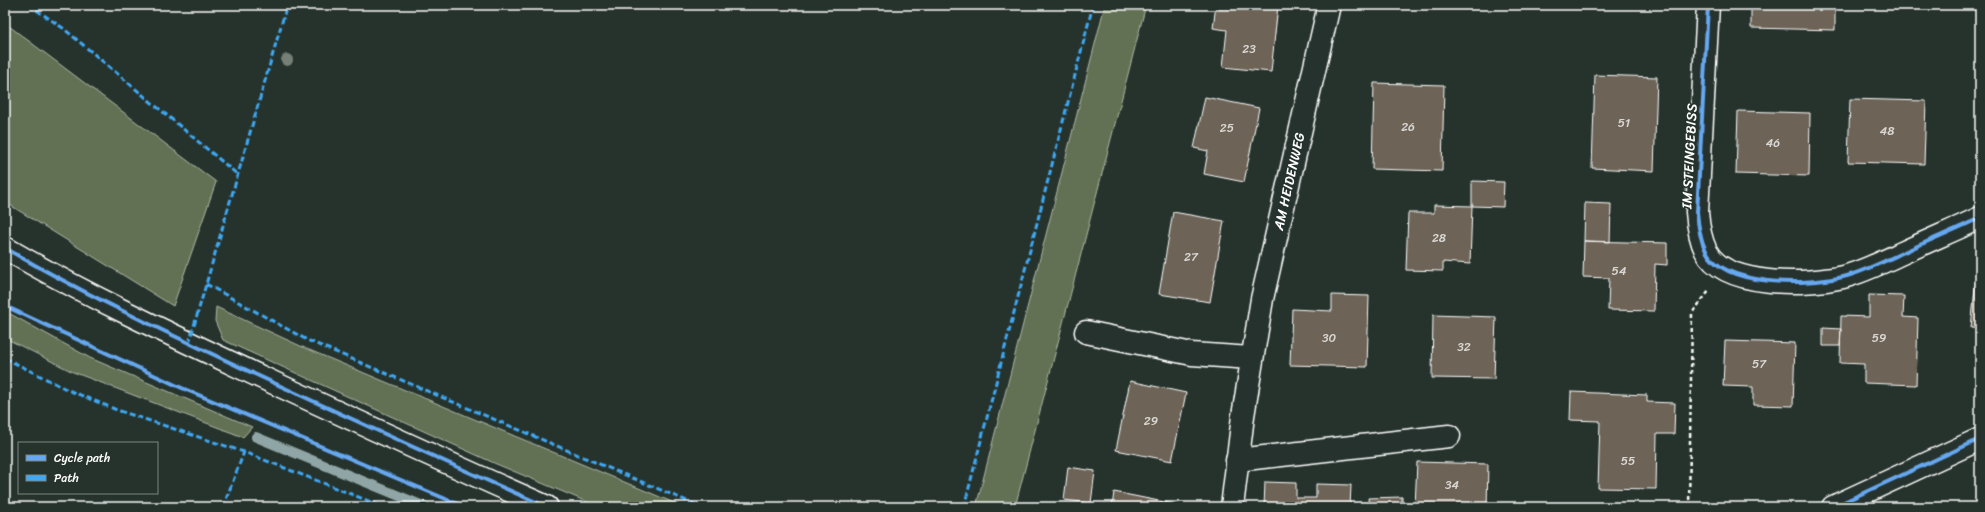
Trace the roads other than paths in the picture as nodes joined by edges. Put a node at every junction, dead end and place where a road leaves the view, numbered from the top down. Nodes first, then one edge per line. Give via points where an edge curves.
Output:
1 (1329, 5) edge
2 (1708, 5) edge
3 (1980, 218) edge
4 (5, 248) edge
5 (1086, 332) dead end
6 (1251, 358) junction
7 (1449, 436) dead end
8 (1980, 439) edge
9 (1237, 460) junction
10 (547, 507) edge
11 (1232, 507) edge
12 (1833, 507) edge

1 - 6 street, AM HEIDENWEG
2 - 3 street, IM STEINGEBISS via 1697,212 1699,233 1706,252 1726,269 1764,282 1804,282 1843,277 1880,264
4 - 10 street via 105,303 188,343
5 - 6 street via 1192,354
6 - 9 street, AM HEIDENWEG
7 - 9 street
8 - 12 street
9 - 11 street, AM HEIDENWEG

